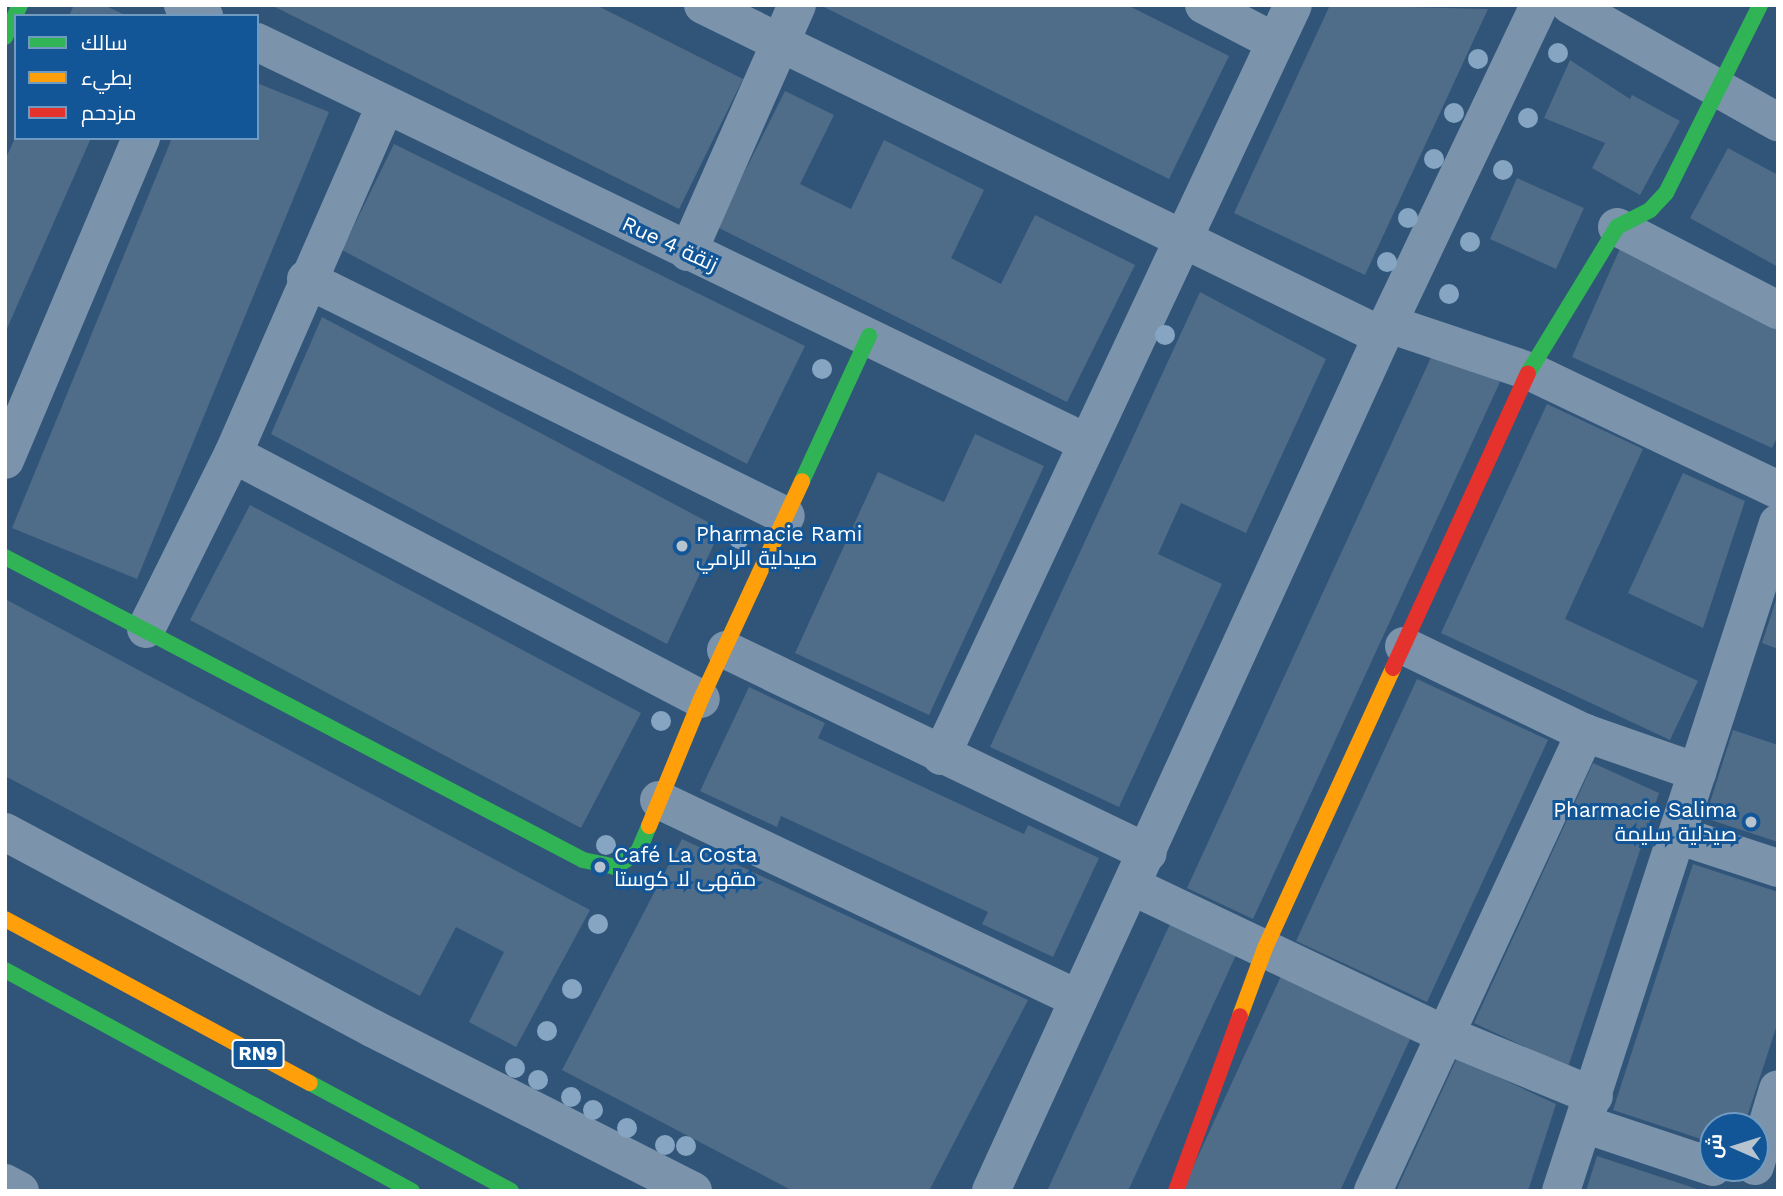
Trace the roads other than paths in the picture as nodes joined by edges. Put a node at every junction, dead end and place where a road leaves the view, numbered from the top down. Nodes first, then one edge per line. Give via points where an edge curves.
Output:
1 (703, 5) edge
2 (797, 5) edge
3 (1204, 5) edge
4 (1293, 5) edge
5 (1539, 5) edge
6 (1570, 5) edge
7 (1760, 5) edge
8 (14, 18) edge
9 (5, 37) edge
10 (1275, 41) junction
11 (259, 43) edge
12 (781, 44) junction
13 (1719, 89) junction
14 (385, 106) junction
15 (1778, 122) edge
16 (140, 140) edge
17 (1617, 227) junction
18 (1180, 240) junction
19 (688, 252) junction
20 (306, 279) junction
21 (1778, 310) edge
22 (1385, 330) junction
23 (869, 336) junction
24 (1529, 371) junction
25 (1085, 442) junction
26 (233, 454) junction
27 (5, 460) edge
28 (1778, 490) edge
29 (786, 516) junction
30 (1778, 523) edge
31 (5, 557) edge
32 (146, 629) junction
33 (1404, 646) junction
34 (726, 650) junction
35 (701, 699) junction
36 (1585, 733) junction
37 (941, 757) junction
38 (1697, 772) junction
39 (659, 800) junction
40 (5, 832) edge
41 (1677, 835) junction
42 (1778, 867) edge
43 (1140, 869) junction
44 (5, 919) edge
45 (1265, 948) junction
46 (5, 970) edge
47 (1078, 999) junction
48 (1447, 1035) junction
49 (1778, 1089) edge
50 (1589, 1110) junction
51 (1769, 1112) edge
52 (1699, 1156) edge
53 (5, 1183) edge
54 (20, 1191) edge
55 (412, 1191) edge
56 (511, 1191) edge
57 (693, 1191) edge
58 (991, 1191) edge
59 (1176, 1191) edge
60 (1373, 1191) edge
61 (1561, 1191) edge

1 - 12 street
2 - 12 street
3 - 10 street
4 - 10 street
5 - 22 street
6 - 13 street
7 - 13 main road
8 - 9 main road
10 - 18 street
11 - 14 street, Rue 4 زنقة
12 - 18 street
12 - 19 street
13 - 15 street
13 - 17 main road via 1666,193 1650,210
14 - 19 street, Rue 4 زنقة
14 - 20 street
16 - 27 street
17 - 21 street
17 - 24 main road
18 - 22 street
18 - 25 street
19 - 23 street, Rue 4 زنقة
20 - 26 street
20 - 29 street
22 - 24 street
22 - 43 street
23 - 25 street, Rue 4 زنقة
23 - 29 main road
24 - 28 street
24 - 33 main road
25 - 37 street
26 - 32 street
26 - 35 street
29 - 34 main road
30 - 38 street
31 - 32 main road
32 - 39 main road via 600,866 615,867 638,852
33 - 36 street
33 - 45 main road
34 - 35 main road
34 - 37 street
35 - 39 main road
36 - 38 street
36 - 48 street
37 - 43 street
38 - 41 street
39 - 47 street
40 - 57 street via 372,1028
41 - 42 street
41 - 50 street
43 - 45 street
43 - 47 street
44 - 56 main road, RN9
45 - 48 street
45 - 59 main road
46 - 55 main road, RN9
47 - 58 street
48 - 50 street
48 - 60 street
49 - 51 street
50 - 52 street
50 - 61 street
53 - 54 street

